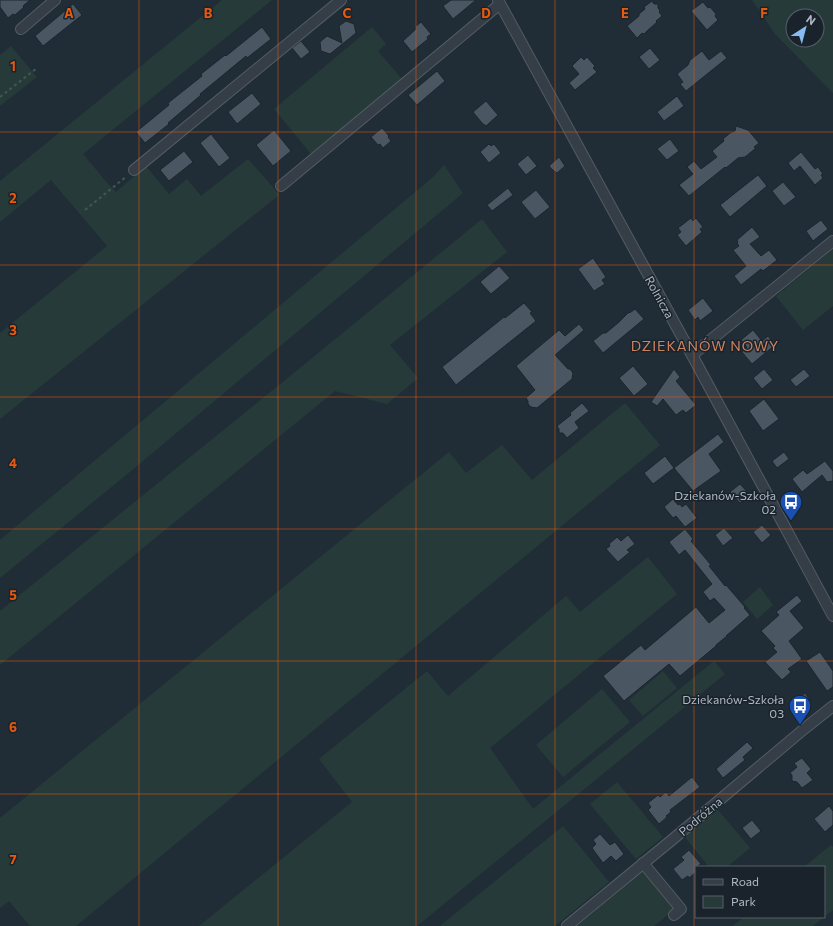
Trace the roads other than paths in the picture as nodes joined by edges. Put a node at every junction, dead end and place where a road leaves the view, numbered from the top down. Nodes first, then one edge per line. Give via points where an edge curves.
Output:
1 (55, 0) edge
2 (341, 0) edge
3 (499, 2) edge
4 (21, 29) dead end
5 (134, 170) road end
6 (281, 186) dead end
7 (833, 241) edge
8 (692, 355) junction
9 (833, 616) edge
10 (833, 706) edge
11 (643, 863) junction
12 (674, 915) dead end
13 (567, 926) edge

1 - 4 street
2 - 5 street
3 - 6 street
3 - 8 street, Rolnicza
7 - 8 street
8 - 9 street, Rolnicza
10 - 11 street, Podróżna
11 - 12 street via 681,909
11 - 13 street, Podróżna

